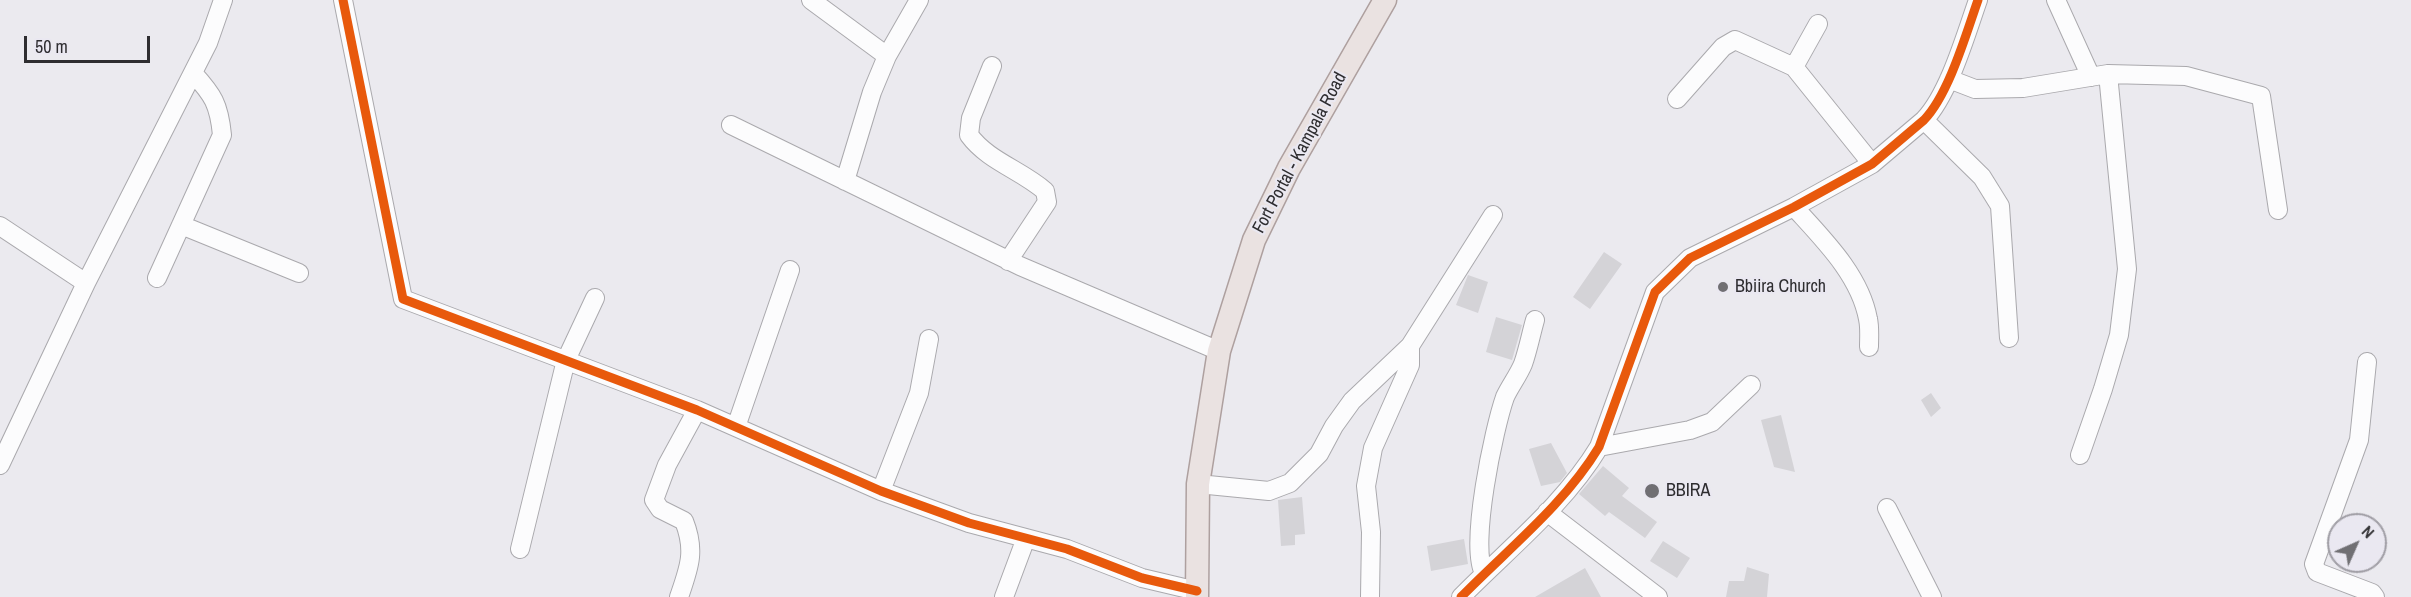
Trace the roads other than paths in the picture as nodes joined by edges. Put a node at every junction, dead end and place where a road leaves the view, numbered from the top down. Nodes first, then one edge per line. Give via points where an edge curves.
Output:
1 (223, 0) edge
2 (343, 0) edge
3 (811, 0) edge
4 (919, 0) edge
5 (1385, 0) edge
6 (1978, 0) edge
7 (2056, 0) edge
8 (1818, 24) dead end
9 (887, 56) junction
10 (992, 66) dead end
11 (1794, 67) junction
12 (193, 73) junction
13 (2100, 75) junction
14 (1949, 79) junction
15 (1677, 99) dead end
16 (1924, 120) junction
17 (731, 125) dead end
18 (1872, 164) junction
19 (845, 181) junction
20 (1794, 207) junction
21 (2278, 210) dead end
22 (1493, 215) dead end
23 (182, 225) junction
24 (0, 226) edge
25 (1008, 261) junction
26 (790, 270) dead end
27 (299, 273) dead end
28 (157, 278) dead end
29 (86, 284) junction
30 (596, 298) dead end
31 (1535, 320) dead end
32 (2009, 338) dead end
33 (929, 339) dead end
34 (1410, 346) junction
35 (1869, 347) dead end
36 (1219, 351) junction
37 (566, 360) junction
38 (2367, 362) dead end
39 (1751, 385) dead end
40 (697, 410) junction
41 (736, 427) junction
42 (1599, 447) junction
43 (2080, 455) dead end
44 (0, 465) edge
45 (1198, 484) junction
46 (881, 490) junction
47 (1887, 508) dead end
48 (1547, 512) junction
49 (1026, 538) junction
50 (520, 549) dead end
51 (1484, 573) junction
52 (1197, 594) edge
53 (679, 597) edge
54 (1004, 597) edge
55 (1370, 597) edge
56 (1461, 597) edge
57 (1658, 597) edge
58 (1932, 597) edge
59 (2375, 597) edge

1 - 12 street
2 - 37 street via 403,299
3 - 9 street
4 - 9 street
5 - 36 main road, Fort Portal - Kampala Road via 1294,157 1254,240
6 - 14 street
7 - 13 street
8 - 11 street
9 - 19 street
10 - 25 street via 971,118 969,135 979,149 1029,177 1045,191 1047,202
11 - 15 street via 1735,40 1723,47
11 - 18 street
12 - 23 street via 212,93 220,111 222,135
12 - 29 street
13 - 14 street via 2023,88 1975,89
13 - 21 street via 2186,76 2261,96
13 - 43 street via 2127,269 2119,335
14 - 16 street
16 - 18 street
16 - 32 street via 1982,177 2000,206
17 - 19 street
18 - 20 street
19 - 25 street
20 - 35 street via 1837,254 1859,294 1869,319
20 - 42 street via 1689,258 1655,292
22 - 34 street
23 - 27 street
23 - 28 street
24 - 29 street
25 - 36 street
26 - 41 street
29 - 44 street
30 - 37 street
31 - 51 street via 1523,364 1505,397 1491,457 1479,531
33 - 46 street via 919,393
34 - 45 street via 1352,401 1319,454 1290,483 1269,491
34 - 55 street via 1410,365 1373,448 1366,486 1371,532
36 - 45 main road, Fort Portal - Kampala Road
37 - 40 street
37 - 50 street
38 - 59 street via 2359,440 2314,564 2318,572
39 - 42 street via 1712,422 1690,430
40 - 41 street
40 - 53 street via 654,500 660,509 684,521 690,537 691,561
41 - 46 street
42 - 48 street via 1588,466
45 - 52 main road, Fort Portal - Kampala Road
46 - 49 street via 969,523
47 - 58 street
48 - 51 street
48 - 57 street
49 - 52 street
49 - 54 street
51 - 56 street

